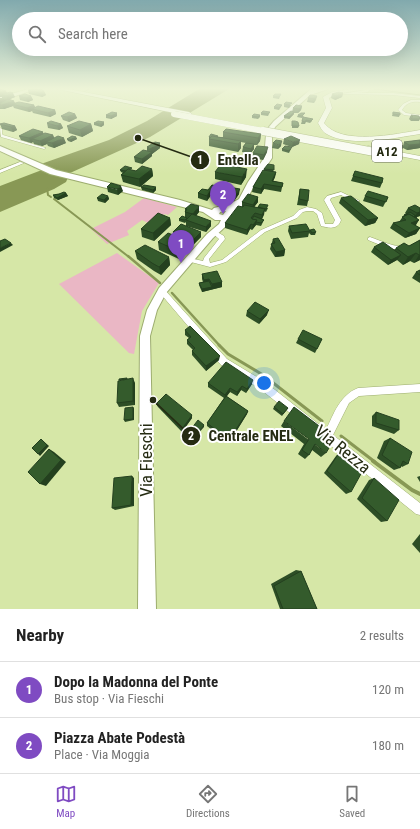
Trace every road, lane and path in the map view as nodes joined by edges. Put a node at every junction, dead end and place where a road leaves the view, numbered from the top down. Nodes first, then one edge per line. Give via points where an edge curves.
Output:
1 (198, 117) edge
2 (207, 117) edge
3 (281, 117) edge
4 (323, 117) edge
5 (0, 129) edge
6 (419, 132) edge
7 (357, 145) junction
8 (0, 148) edge
9 (44, 148) dead end
10 (420, 153) edge
11 (420, 158) edge
12 (420, 162) edge
13 (22, 163) dead end
14 (0, 172) edge
15 (359, 203) edge
16 (221, 213) junction
17 (213, 233) junction
18 (370, 239) dead end
19 (420, 244) edge
20 (189, 260) junction
21 (208, 263) junction
22 (162, 291) junction
23 (420, 388) edge
24 (328, 435) junction
25 (420, 510) edge
26 (147, 609) edge

1 - 12 highway, A12, bridge
2 - 7 highway, A12
3 - 16 main road via 272,127 269,135 268,158 237,208
4 - 6 highway via 321,123 326,130 356,138
5 - 9 street via 2,136
7 - 10 highway
7 - 11 highway, A12
8 - 16 main road via 52,172
13 - 14 street
15 - 21 street via 347,195 334,194 326,200 338,220 337,224 329,227 323,225 319,214 307,209 264,231 224,261
16 - 17 street, Via Fieschi via 222,225
17 - 20 street, Via Fieschi
17 - 21 street via 222,236 222,239 206,259
18 - 19 street via 395,248 409,248
20 - 21 street
20 - 22 street, Via Fieschi
22 - 24 street, Via Rezza via 224,362 262,384
22 - 26 street, Via Fieschi via 152,310 145,336
23 - 24 street via 358,392 346,400
24 - 25 street, Via Rezza

